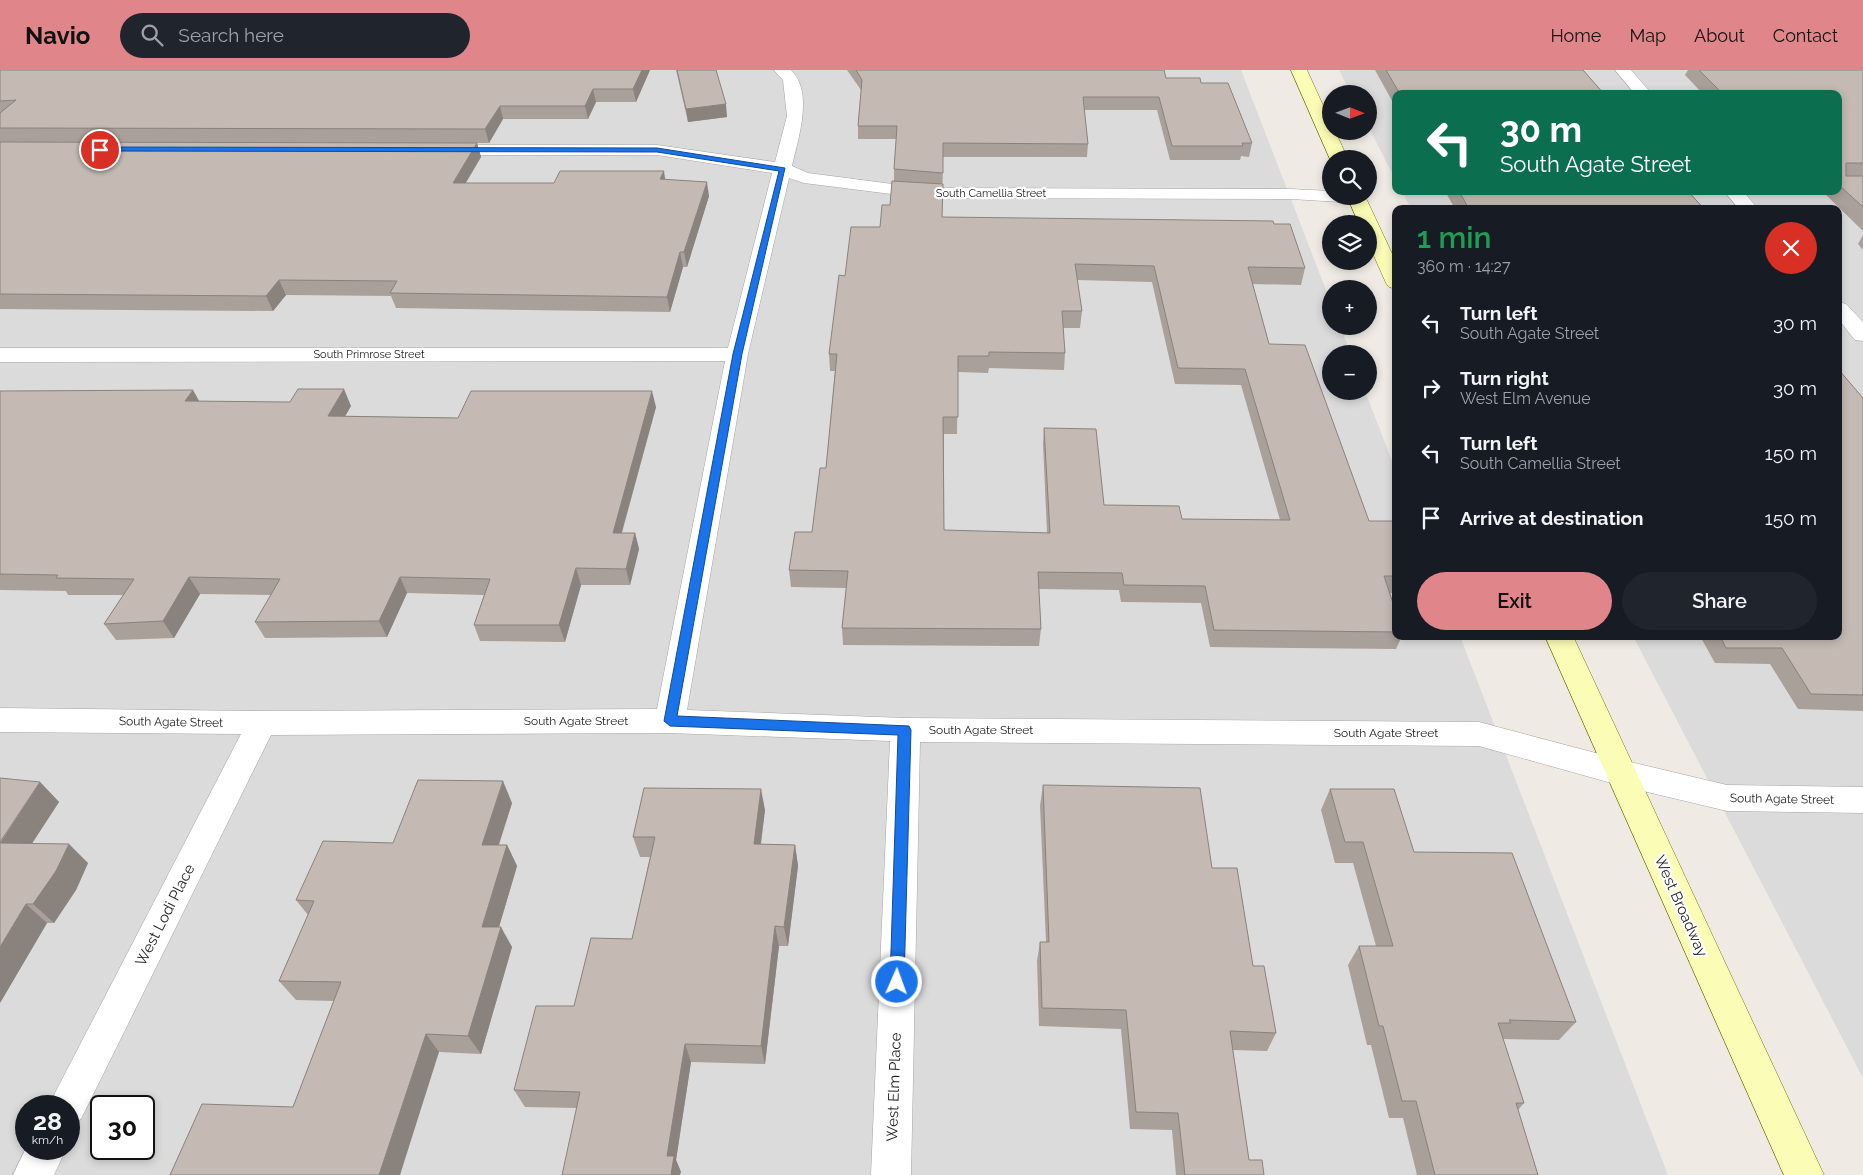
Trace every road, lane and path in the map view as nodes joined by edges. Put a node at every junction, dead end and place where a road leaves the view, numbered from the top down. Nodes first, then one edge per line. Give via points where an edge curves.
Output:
1 (782, 70) edge
2 (1299, 70) edge
3 (1623, 70) edge
4 (1640, 90) edge
5 (428, 150) edge
6 (1335, 150) edge
7 (783, 169) junction
8 (1322, 195) edge
9 (1737, 195) edge
10 (1361, 205) edge
11 (1745, 205) edge
12 (1392, 274) edge
13 (1842, 311) edge
14 (1863, 335) edge
15 (737, 354) junction
16 (0, 355) edge
17 (1561, 640) edge
18 (0, 720) edge
19 (670, 721) junction
20 (262, 723) junction
21 (905, 730) junction
22 (1622, 773) junction
23 (1863, 800) edge
24 (74, 1095) edge
25 (41, 1160) edge
26 (33, 1175) edge
27 (891, 1175) edge
28 (1804, 1175) edge

1 - 7 street via 791,79 795,116
2 - 6 main road
3 - 4 street
5 - 7 street, South Camellia Street via 657,150
7 - 8 street, South Camellia Street via 804,178 923,193
7 - 15 street
9 - 11 street
10 - 12 main road
13 - 14 street
15 - 16 street, South Primrose Street
15 - 19 street
17 - 22 main road, West Broadway
18 - 20 street, South Agate Street
19 - 20 street, South Agate Street
19 - 21 street, South Agate Street
20 - 24 street, West Lodi Place
21 - 22 street, South Agate Street via 1478,734
21 - 27 street, West Elm Place
22 - 23 street, South Agate Street via 1727,798
22 - 28 main road, West Broadway
25 - 26 street

